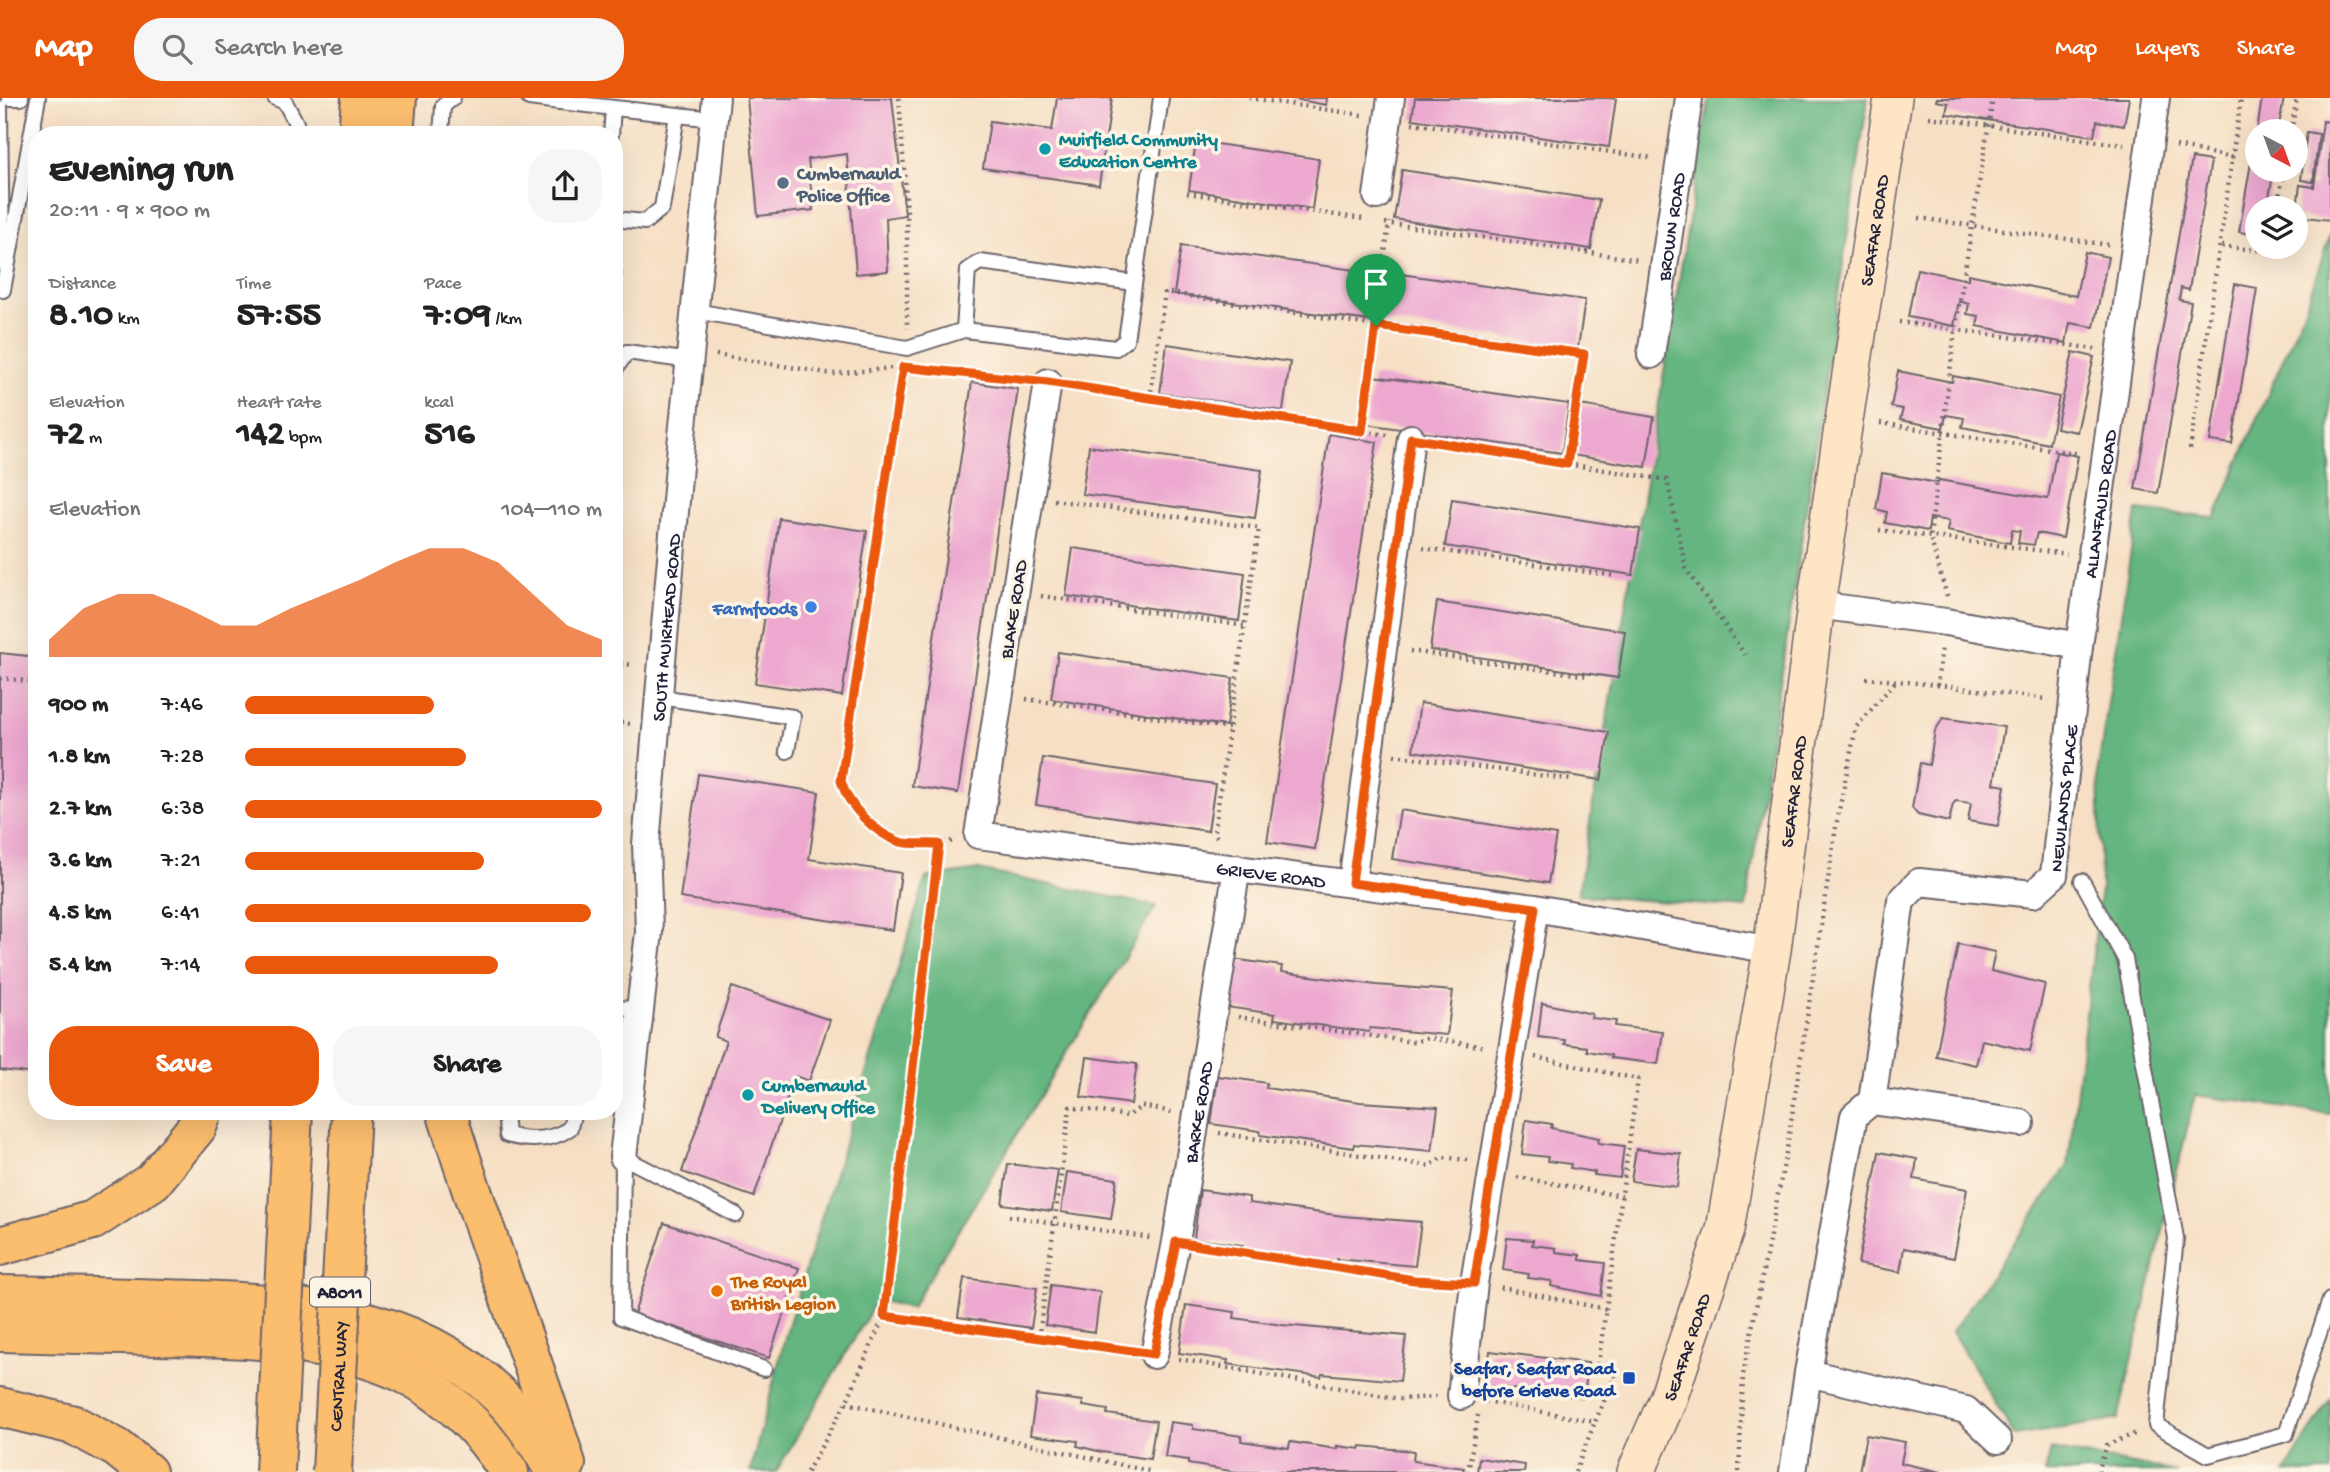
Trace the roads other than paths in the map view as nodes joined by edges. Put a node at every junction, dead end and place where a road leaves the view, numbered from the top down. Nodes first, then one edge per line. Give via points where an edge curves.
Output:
1 (9, 98) edge
2 (21, 98) edge
3 (38, 98) edge
4 (275, 98) edge
5 (361, 98) edge
6 (397, 98) edge
7 (453, 98) edge
8 (528, 98) edge
9 (1161, 98) edge
10 (1689, 98) edge
11 (1893, 98) edge
12 (2156, 98) edge
13 (560, 100) edge
14 (0, 108) edge
15 (613, 108) junction
16 (715, 108) edge
17 (1389, 109) edge
18 (677, 115) junction
19 (34, 126) edge
20 (296, 126) edge
21 (359, 126) edge
22 (395, 126) edge
23 (442, 126) edge
24 (612, 126) edge
25 (28, 163) edge
26 (1377, 196) road end
27 (623, 220) edge
28 (1134, 283) junction
29 (695, 311) junction
30 (964, 330) junction
31 (1651, 355) dead end
32 (691, 356) junction
33 (623, 358) edge
34 (1048, 382) road end
35 (1411, 438) road end
36 (1816, 605) junction
37 (2079, 646) junction
38 (660, 697) junction
39 (787, 751) dead end
40 (978, 835) joint
41 (1237, 869) junction
42 (2082, 881) dead end
43 (1352, 883) junction
44 (1535, 908) junction
45 (1772, 950) junction
46 (627, 1008) edge
47 (1872, 1101) junction
48 (200, 1120) edge
49 (293, 1120) edge
50 (352, 1120) edge
51 (352, 1120) edge
52 (449, 1120) edge
53 (506, 1120) edge
54 (572, 1120) edge
55 (2021, 1123) dead end
56 (623, 1157) junction
57 (736, 1215) dead end
58 (0, 1246) edge
59 (0, 1294) edge
60 (2330, 1300) edge
61 (0, 1332) edge
62 (1154, 1354) road end
63 (764, 1369) dead end
64 (1808, 1373) junction
65 (1471, 1398) road end
66 (0, 1407) edge
67 (1998, 1440) dead end
68 (147, 1472) edge
69 (275, 1472) edge
70 (332, 1472) edge
71 (351, 1472) edge
72 (509, 1472) edge
73 (555, 1472) edge
74 (569, 1472) edge
75 (1636, 1472) edge
76 (1793, 1472) edge

1 - 2 lane
3 - 19 lane
4 - 20 lane via 285,102
5 - 21 main road
6 - 22 main road
7 - 23 lane via 443,106
8 - 13 lane
9 - 28 lane
10 - 31 street, BROWN ROAD
11 - 36 street, SEAFAR ROAD
12 - 37 street, ALLANFAULD ROAD
13 - 15 lane
14 - 25 lane via 3,290
15 - 18 lane
15 - 24 lane
16 - 18 lane
16 - 29 street, SOUTH MUIRHEAD ROAD
17 - 26 street
18 - 27 lane via 662,208 645,222
28 - 30 lane via 1126,340 1116,348
28 - 30 lane via 980,262 968,270
29 - 30 lane via 907,348
29 - 32 street, SOUTH MUIRHEAD ROAD
32 - 33 lane via 627,352
32 - 38 street, SOUTH MUIRHEAD ROAD
34 - 40 street, BLAKE ROAD
35 - 43 street
36 - 37 street
36 - 45 street, SEAFAR ROAD
37 - 47 street, NEWLANDS PLACE via 2054,875 2033,894 1919,883 1900,901
38 - 39 lane via 793,717
38 - 46 street, SOUTH MUIRHEAD ROAD via 646,844 649,932
40 - 41 street, GRIEVE ROAD
41 - 43 street, GRIEVE ROAD
41 - 62 street, BARKE ROAD
42 - 60 lane via 2125,959 2176,1238 2156,1425 2208,1455 2286,1434
43 - 44 street, GRIEVE ROAD
44 - 45 street, GRIEVE ROAD
44 - 65 street via 1474,1283
45 - 75 street, SEAFAR ROAD via 1726,1230 1668,1399
46 - 56 street, SOUTH MUIRHEAD ROAD
47 - 55 street
47 - 64 street, NEWLANDS PLACE via 1854,1116
48 - 58 main road via 153,1181 93,1220
49 - 69 main road, A8011, bridge
50 - 70 main road, CENTRAL WAY / A8011, bridge
51 - 71 main road, bridge
52 - 74 main road
53 - 54 lane via 507,1135 520,1139 556,1138 570,1128
56 - 57 lane
56 - 63 lane via 621,1317
59 - 73 main road via 257,1302 384,1325 450,1356 498,1393 519,1415
61 - 72 main road via 257,1338 375,1362 428,1388 466,1417
64 - 67 street via 1966,1410
64 - 76 street, NEWLANDS PLACE
66 - 68 main road via 74,1425 117,1448

